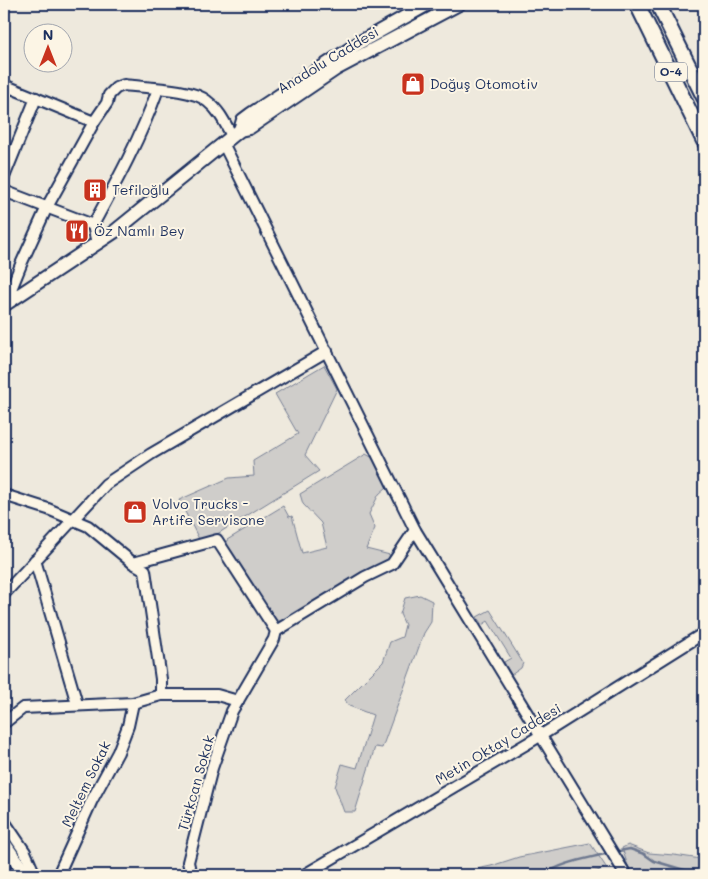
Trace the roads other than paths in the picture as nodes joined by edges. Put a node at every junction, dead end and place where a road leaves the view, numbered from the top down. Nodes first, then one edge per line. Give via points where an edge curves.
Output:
1 (428, 4) edge
2 (460, 4) edge
3 (637, 4) edge
4 (658, 4) edge
5 (4, 85) edge
6 (158, 89) junction
7 (704, 96) edge
8 (36, 98) junction
9 (94, 122) junction
10 (232, 136) junction
11 (704, 141) edge
12 (4, 177) edge
13 (4, 190) edge
14 (47, 207) junction
15 (93, 225) junction
16 (97, 244) junction
17 (4, 304) edge
18 (327, 351) junction
19 (4, 494) edge
20 (72, 520) junction
21 (415, 530) junction
22 (34, 560) junction
23 (133, 563) junction
24 (4, 594) edge
25 (276, 631) junction
26 (704, 633) edge
27 (161, 695) junction
28 (238, 701) junction
29 (133, 703) junction
30 (76, 704) junction
31 (4, 722) edge
32 (540, 736) junction
33 (4, 821) edge
34 (4, 843) edge
35 (4, 870) edge
36 (8, 875) edge
37 (26, 875) edge
38 (35, 875) edge
39 (58, 875) edge
40 (191, 875) edge
41 (304, 875) edge
42 (626, 875) edge

1 - 10 main road, Anadolu Caddesi via 362,41 267,103 244,120
2 - 10 main road, Anadolu Caddesi via 336,69 250,128
3 - 11 highway, O-4
4 - 7 highway, O-4
5 - 8 street
6 - 9 street via 124,85 116,88 108,95 107,103
6 - 10 street via 184,91 203,98 219,112
6 - 15 street via 125,167
8 - 9 street
8 - 12 street
9 - 14 street
10 - 16 main road, Anadolu Caddesi
10 - 18 street
13 - 14 street
14 - 15 street
14 - 17 street
15 - 16 street
16 - 17 main road, Anadolu Caddesi
18 - 20 street via 151,454 106,484
18 - 21 street
19 - 20 street via 48,508
20 - 22 street
20 - 23 street via 88,526
21 - 25 street via 392,564
21 - 32 street
22 - 24 street
22 - 30 street
23 - 25 street via 217,540
23 - 27 street via 145,570
25 - 28 street, Türkcan Sokak
26 - 32 street, Metin Oktay Caddesi
27 - 28 street via 217,695
27 - 29 street
28 - 40 street, Türkcan Sokak via 212,768 188,862
29 - 30 street
29 - 39 street, Meltem Sokak via 118,752
30 - 31 street via 23,708
32 - 41 street, Metin Oktay Caddesi
32 - 42 street
33 - 38 street via 25,852
34 - 37 main road
35 - 36 main road

